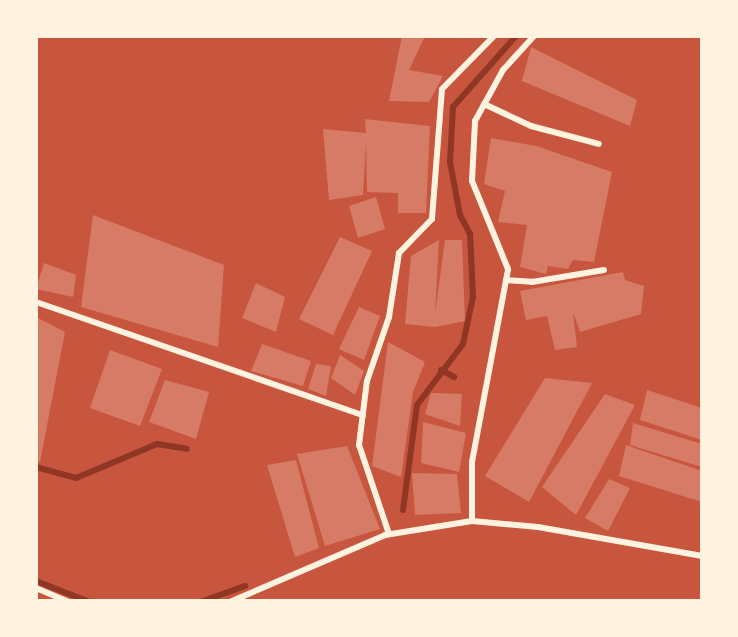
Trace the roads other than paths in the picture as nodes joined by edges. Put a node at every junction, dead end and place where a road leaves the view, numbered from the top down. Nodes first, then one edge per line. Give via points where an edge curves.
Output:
1 (494, 36) edge
2 (534, 36) edge
3 (484, 104) junction
4 (599, 144) dead end
5 (604, 270) dead end
6 (506, 280) junction
7 (36, 302) edge
8 (363, 415) junction
9 (472, 521) junction
10 (389, 534) junction
11 (702, 556) edge
12 (36, 588) edge
13 (67, 601) edge
14 (232, 601) edge

1 - 8 lane via 442,89 432,219 399,253 389,317 367,381
2 - 3 lane via 503,70
3 - 4 lane via 531,126
3 - 6 lane via 475,121 472,181 508,269
5 - 6 lane via 532,282
6 - 9 lane via 472,462
7 - 8 lane
8 - 10 lane via 359,445
9 - 10 lane
9 - 11 lane
10 - 14 lane
12 - 13 lane

